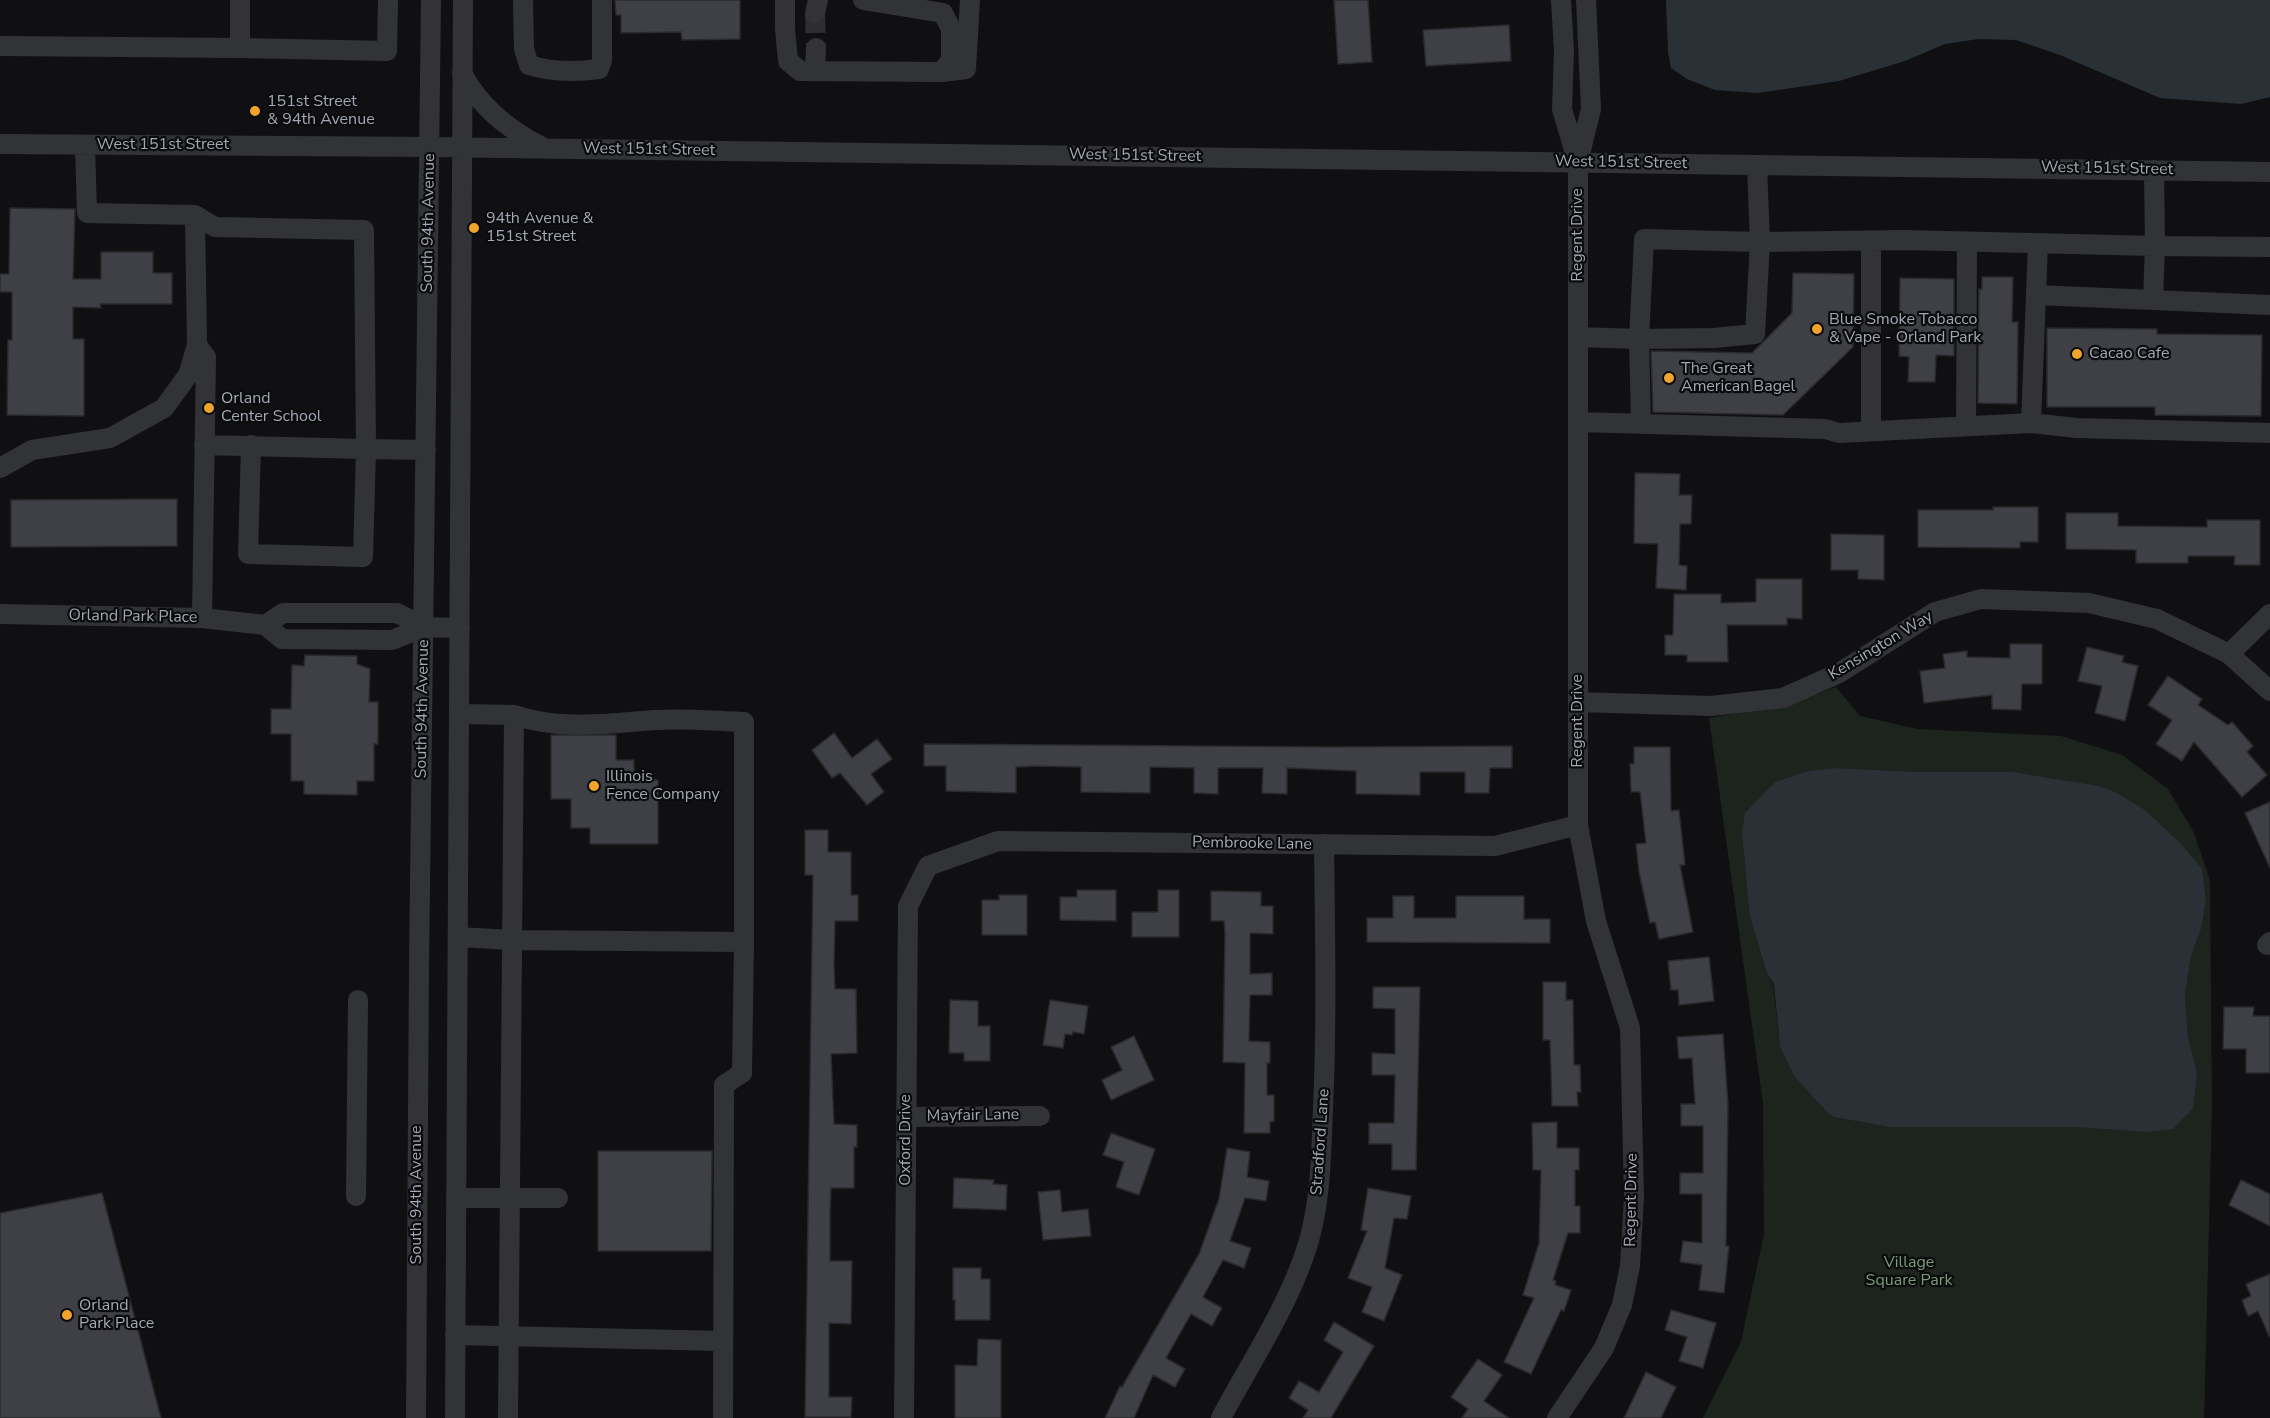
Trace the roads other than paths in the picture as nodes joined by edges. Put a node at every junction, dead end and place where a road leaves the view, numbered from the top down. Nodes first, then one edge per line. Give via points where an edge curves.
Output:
1 (240, 0) edge
2 (388, 0) edge
3 (431, 0) edge
4 (463, 0) edge
5 (523, 0) edge
6 (602, 0) edge
7 (785, 0) edge
8 (863, 0) edge
9 (970, 0) edge
10 (1561, 0) edge
11 (1586, 0) edge
12 (0, 46) edge
13 (240, 48) junction
14 (816, 48) tunnel mouth
15 (815, 71) junction
16 (942, 72) junction
17 (462, 73) junction
18 (0, 144) edge
19 (85, 145) junction
20 (430, 147) junction
21 (461, 147) junction
22 (544, 148) junction
23 (1578, 162) junction
24 (1757, 165) junction
25 (2154, 170) junction
26 (2270, 172) edge
27 (195, 215) junction
28 (1871, 241) junction
29 (1760, 242) junction
30 (1967, 242) junction
31 (2038, 243) junction
32 (2155, 246) junction
33 (2270, 247) edge
34 (2036, 295) junction
35 (2153, 300) junction
36 (2270, 305) edge
37 (1578, 337) junction
38 (1639, 339) junction
39 (197, 345) junction
40 (1578, 422) junction
41 (2031, 423) junction
42 (1641, 424) junction
43 (1966, 426) junction
44 (1871, 431) junction
45 (2270, 433) edge
46 (204, 445) junction
47 (251, 445) junction
48 (366, 449) junction
49 (426, 450) junction
50 (0, 468) edge
51 (0, 614) edge
52 (2270, 614) edge
53 (202, 618) junction
54 (265, 625) junction
55 (424, 627) junction
56 (460, 628) junction
57 (2229, 654) junction
58 (2270, 691) edge
59 (1578, 702) junction
60 (460, 714) junction
61 (514, 715) junction
62 (1578, 825) junction
63 (1324, 844) junction
64 (928, 866) joint
65 (458, 937) junction
66 (512, 940) junction
67 (744, 942) junction
68 (358, 1000) dead end
69 (1040, 1116) dead end
70 (906, 1117) junction
71 (356, 1196) dead end
72 (456, 1198) junction
73 (510, 1198) junction
74 (558, 1198) dead end
75 (455, 1335) junction
76 (508, 1336) junction
77 (723, 1341) junction
78 (416, 1418) edge
79 (455, 1418) edge
80 (508, 1418) edge
81 (723, 1418) edge
82 (904, 1418) edge
83 (1221, 1418) edge
84 (1557, 1418) edge

1 - 13 street
2 - 13 street via 387,51
3 - 20 street, South 94th Avenue
4 - 17 street, South 94th Avenue
5 - 6 street via 524,49 529,64 542,69 586,70 599,69 602,60
7 - 15 street via 788,61 800,71
8 - 16 street via 944,13 951,29 951,60
9 - 16 street via 966,69
10 - 23 street via 1562,109
11 - 23 street, Regent Drive via 1590,109
12 - 13 street
14 - 15 street
15 - 16 street
17 - 21 street, South 94th Avenue
17 - 22 street via 499,118
18 - 19 street, West 151st Street
19 - 20 street, West 151st Street
19 - 27 street via 87,213
20 - 21 street, West 151st Street
20 - 49 street, South 94th Avenue
21 - 22 street, West 151st Street
21 - 56 street, South 94th Avenue
22 - 23 street, West 151st Street
23 - 24 street, West 151st Street
23 - 37 street, Regent Drive
24 - 25 street, West 151st Street
24 - 29 street
25 - 26 street, West 151st Street
25 - 32 street
27 - 39 street
27 - 48 street via 215,227 364,230
28 - 29 street
28 - 30 street
28 - 44 street
29 - 38 street via 1755,334
29 - 38 street via 1644,239
30 - 31 street
30 - 43 street
31 - 32 street
31 - 34 street
32 - 33 street
32 - 35 street
34 - 35 street
34 - 41 street
35 - 36 street
37 - 38 street
37 - 40 street, Regent Drive
38 - 42 street
39 - 46 street via 206,357
39 - 50 street via 188,375 164,408 110,438 32,450
40 - 42 street
40 - 59 street, Regent Drive
41 - 43 street
41 - 45 street via 2077,428
42 - 44 street
43 - 44 street
46 - 47 street
46 - 53 street
47 - 48 street
47 - 48 street via 248,554 363,557
48 - 49 street
49 - 55 street, South 94th Avenue
51 - 53 street, Orland Park Place
52 - 57 street
53 - 54 street, Orland Park Place
54 - 55 street, Orland Park Place via 283,613 397,613
54 - 55 street, Orland Park Place via 282,639 337,640 392,640
55 - 56 street, Orland Park Place
55 - 78 street, South 94th Avenue
56 - 60 street, South 94th Avenue
57 - 58 street, Kensington Way
57 - 59 street, Kensington Way via 2157,619 2089,603 1981,599 1935,612 1839,673 1784,698 1711,706
59 - 62 street, Regent Drive
60 - 61 street
60 - 65 street, South 94th Avenue
61 - 66 street
61 - 67 street via 538,723 744,722
62 - 63 street, Pembrooke Lane via 1495,846
62 - 84 street, Regent Drive via 1596,921 1630,1028 1634,1197 1630,1266 1622,1305 1604,1348
63 - 64 street, Pembrooke Lane via 998,841
63 - 83 street, Stradford Lane via 1325,1064 1316,1205 1305,1255 1295,1279
64 - 70 street, Oxford Drive via 908,906
65 - 66 street
65 - 72 street, South 94th Avenue
66 - 67 street
66 - 73 street
67 - 77 street via 742,1073 724,1086
68 - 71 street
69 - 70 street, Mayfair Lane
70 - 82 street, Oxford Drive
72 - 73 street
72 - 75 street, South 94th Avenue
73 - 74 street
73 - 76 street
75 - 76 street
75 - 79 street, South 94th Avenue
76 - 77 street
76 - 80 street
77 - 81 street

